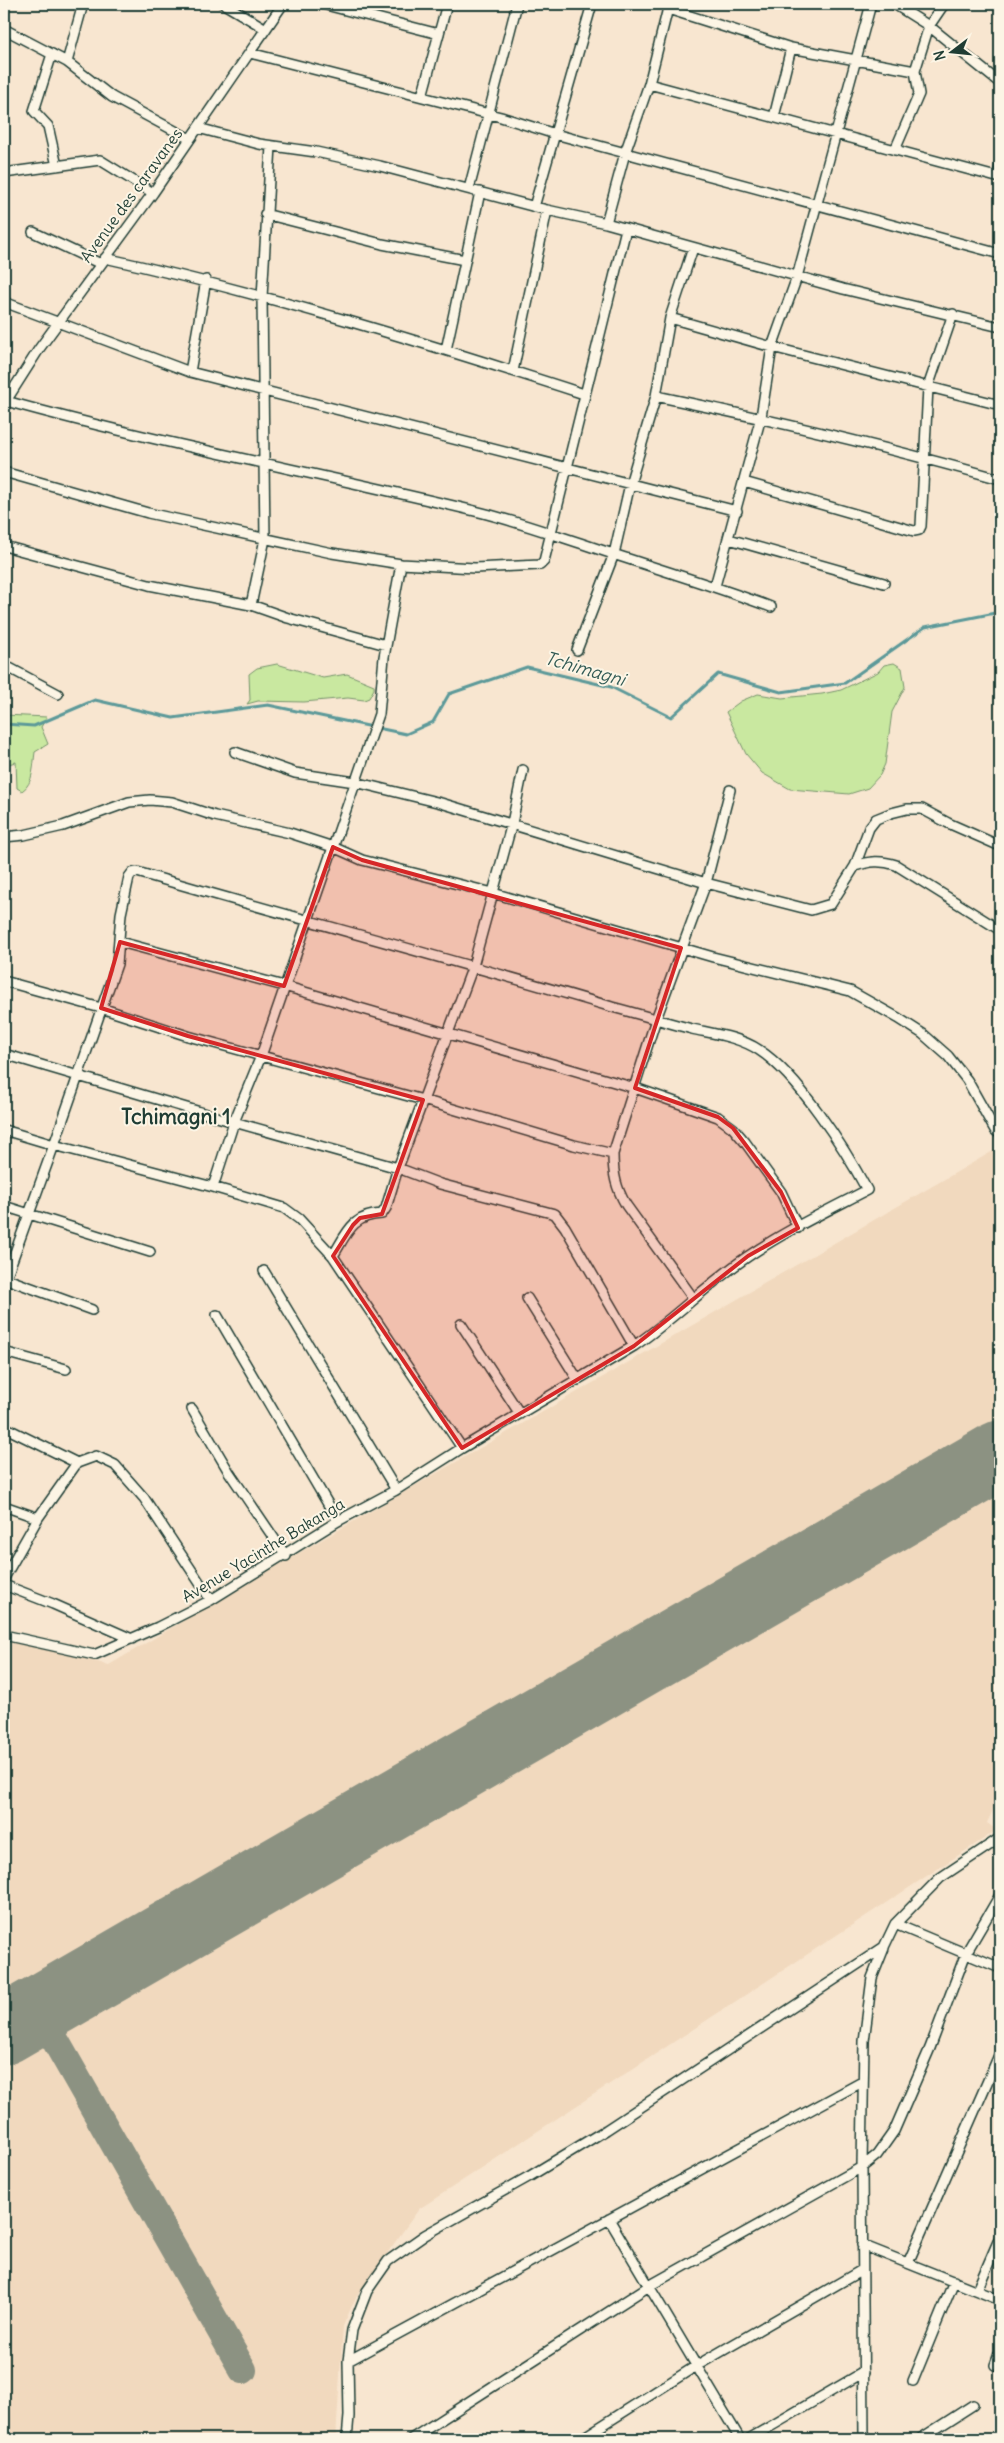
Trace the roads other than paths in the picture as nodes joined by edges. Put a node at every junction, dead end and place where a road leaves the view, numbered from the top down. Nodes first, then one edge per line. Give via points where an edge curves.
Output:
1 (83, 4) edge
2 (224, 4) edge
3 (283, 4) edge
4 (322, 4) edge
5 (447, 4) edge
6 (517, 4) edge
7 (592, 4) edge
8 (871, 4) edge
9 (894, 4) edge
10 (944, 4) edge
11 (668, 6) edge
12 (929, 26) junction
13 (4, 29) edge
14 (266, 29) junction
15 (439, 34) junction
16 (791, 48) junction
17 (250, 52) junction
18 (52, 54) junction
19 (856, 61) junction
20 (67, 62) junction
21 (916, 71) junction
22 (1000, 82) edge
23 (649, 84) junction
24 (422, 96) junction
25 (490, 114) junction
26 (774, 117) junction
27 (198, 128) junction
28 (836, 133) junction
29 (556, 134) junction
30 (190, 139) junction
31 (271, 146) junction
32 (895, 150) junction
33 (625, 153) junction
34 (57, 166) junction
35 (1000, 166) edge
36 (4, 173) edge
37 (999, 177) edge
38 (469, 189) junction
39 (480, 192) junction
40 (153, 194) junction
41 (818, 204) junction
42 (534, 207) junction
43 (547, 210) junction
44 (265, 214) junction
45 (606, 223) junction
46 (626, 229) junction
47 (33, 232) dead end
48 (694, 248) junction
49 (1000, 254) edge
50 (465, 260) junction
51 (103, 261) junction
52 (797, 278) junction
53 (206, 280) junction
54 (262, 297) junction
55 (4, 302) edge
56 (953, 314) junction
57 (670, 318) junction
58 (58, 323) junction
59 (1000, 326) edge
60 (772, 347) junction
61 (446, 350) junction
62 (513, 371) junction
63 (190, 372) junction
64 (928, 386) junction
65 (263, 389) junction
66 (584, 394) junction
67 (656, 396) junction
68 (5, 403) edge
69 (1000, 405) edge
70 (761, 417) junction
71 (926, 458) junction
72 (263, 462) junction
73 (566, 466) junction
74 (4, 472) edge
75 (1000, 479) edge
76 (744, 482) junction
77 (630, 484) junction
78 (736, 511) junction
79 (551, 533) junction
80 (265, 539) junction
81 (729, 539) junction
82 (4, 546) edge
83 (614, 554) junction
84 (400, 564) junction
85 (884, 583) dead end
86 (715, 586) junction
87 (251, 605) junction
88 (771, 607) dead end
89 (386, 645) junction
90 (577, 650) dead end
91 (4, 664) edge
92 (58, 694) dead end
93 (235, 752) dead end
94 (523, 770) dead end
95 (355, 782) junction
96 (730, 790) dead end
97 (512, 824) junction
98 (4, 837) edge
99 (1000, 846) edge
100 (333, 847) junction
101 (855, 866) junction
102 (706, 883) junction
103 (493, 893) junction
104 (307, 921) junction
105 (1000, 930) edge
106 (120, 942) junction
107 (681, 948) junction
108 (473, 966) junction
109 (4, 981) edge
110 (284, 986) junction
111 (101, 1008) junction
112 (656, 1019) junction
113 (448, 1035) junction
114 (4, 1054) edge
115 (261, 1056) junction
116 (78, 1074) junction
117 (635, 1088) junction
118 (423, 1100) junction
119 (234, 1122) junction
120 (4, 1130) edge
121 (1000, 1134) edge
122 (54, 1145) junction
123 (613, 1154) junction
124 (398, 1168) junction
125 (213, 1187) junction
126 (4, 1206) edge
127 (29, 1213) junction
128 (798, 1228) junction
129 (150, 1252) dead end
130 (334, 1256) junction
131 (264, 1271) dead end
132 (4, 1280) edge
133 (527, 1298) dead end
134 (692, 1298) junction
135 (92, 1310) dead end
136 (217, 1315) dead end
137 (461, 1324) dead end
138 (634, 1346) junction
139 (4, 1352) edge
140 (66, 1369) dead end
141 (578, 1380) junction
142 (192, 1409) dead end
143 (520, 1414) junction
144 (4, 1428) edge
145 (462, 1448) junction
146 (78, 1463) junction
147 (396, 1490) junction
148 (4, 1506) edge
149 (38, 1518) junction
150 (338, 1521) junction
151 (286, 1556) junction
152 (4, 1578) edge
153 (4, 1585) edge
154 (211, 1600) junction
155 (4, 1635) edge
156 (132, 1639) junction
157 (1000, 1838) edge
158 (1000, 1894) edge
159 (895, 1924) junction
160 (884, 1947) junction
161 (966, 1953) junction
162 (1000, 1968) edge
163 (1000, 2053) edge
164 (862, 2082) junction
165 (862, 2168) junction
166 (609, 2219) junction
167 (1000, 2236) edge
168 (862, 2245) junction
169 (908, 2263) junction
170 (862, 2270) junction
171 (954, 2281) junction
172 (649, 2286) junction
173 (977, 2290) junction
174 (1000, 2300) edge
175 (1000, 2351) edge
176 (348, 2361) junction
177 (995, 2365) dead end
178 (696, 2366) junction
179 (864, 2372) junction
180 (914, 2381) dead end
181 (973, 2405) dead end
182 (346, 2439) edge
183 (411, 2439) edge
184 (582, 2439) edge
185 (740, 2439) edge
186 (749, 2439) edge
187 (864, 2439) edge
188 (920, 2439) edge

1 - 20 street
2 - 14 street
3 - 14 street, Avenue des caravanes
4 - 15 street
5 - 15 street
6 - 25 street
7 - 29 street
8 - 19 street
9 - 12 street
10 - 12 street
11 - 16 street
11 - 23 street
12 - 21 street
12 - 22 street
13 - 18 street
14 - 17 street, Avenue des caravanes
15 - 24 street
16 - 19 street
16 - 26 street
17 - 24 street
17 - 27 street, Avenue des caravanes
18 - 20 street
18 - 34 street via 34,111 48,126
19 - 21 street
19 - 28 street
20 - 30 street via 112,97
21 - 32 street via 919,94
23 - 26 street
23 - 33 street
24 - 25 street
25 - 29 street
25 - 38 street
26 - 28 street
27 - 30 street, Avenue des caravanes
27 - 31 street
28 - 32 street
28 - 41 street
29 - 33 street
29 - 42 street
30 - 40 street, Avenue des caravanes
31 - 38 street via 316,152
31 - 44 street
32 - 37 street
33 - 41 street
33 - 45 street
34 - 36 street
34 - 40 street via 100,160
35 - 37 street
38 - 39 street
39 - 42 street
39 - 50 street
40 - 51 street, Avenue des caravanes
41 - 49 street
41 - 52 street
42 - 43 street
43 - 45 street
43 - 62 street
44 - 50 street via 382,244
44 - 54 street
45 - 46 street
46 - 48 street
46 - 66 street
47 - 51 street
48 - 52 street
48 - 57 street
50 - 61 street
51 - 53 street
51 - 58 street, Avenue des caravanes
52 - 56 street
52 - 60 street
53 - 54 street
53 - 63 street
54 - 61 street
54 - 65 street
55 - 58 street
56 - 59 street
56 - 64 street
57 - 60 street
57 - 67 street
58 - 63 street
58 - 68 street, Avenue des caravanes
60 - 64 street
60 - 70 street
61 - 62 street
62 - 66 street
63 - 65 street
64 - 69 street
64 - 71 street
65 - 72 street
65 - 73 street
66 - 73 street
67 - 70 street
67 - 77 street
68 - 72 street
70 - 71 street
70 - 76 street
71 - 75 street
71 - 76 street via 919,530
72 - 79 street via 485,514
72 - 80 street
73 - 77 street
73 - 79 street
74 - 80 street via 148,513
76 - 78 street
77 - 78 street
77 - 83 street
78 - 81 street
79 - 83 street
79 - 84 street via 544,561 533,567
80 - 84 street
80 - 87 street
81 - 85 street
81 - 86 street
82 - 87 street via 149,585
83 - 86 street
83 - 90 street
84 - 89 street
86 - 88 street
87 - 89 street
89 - 95 street via 379,714
91 - 92 street
93 - 95 street via 295,773
94 - 97 street
95 - 97 street
95 - 100 street
96 - 102 street
97 - 102 street
97 - 103 street
98 - 100 street via 63,826 129,802 150,800 172,802
99 - 101 street via 922,809 907,809 876,820 863,840
100 - 103 street via 362,860
100 - 104 street
101 - 102 street via 831,904 811,910
101 - 105 street via 883,861 896,865
102 - 107 street
103 - 107 street
103 - 108 street
104 - 106 street via 137,872 132,873 121,914
104 - 108 street
104 - 110 street
106 - 110 street
106 - 111 street via 117,964
107 - 112 street
107 - 121 street via 850,991 876,1004 923,1034 948,1056
108 - 112 street
108 - 113 street
109 - 111 street
110 - 113 street
110 - 115 street
111 - 115 street
111 - 116 street
112 - 117 street
112 - 128 street via 745,1042 769,1058 814,1109 844,1151 867,1190
113 - 117 street
113 - 118 street
114 - 116 street
115 - 118 street
115 - 119 street
116 - 119 street
116 - 122 street
117 - 123 street
117 - 128 street via 718,1117 733,1128 781,1192
118 - 123 street
118 - 124 street
119 - 124 street
119 - 125 street
120 - 122 street
122 - 125 street
122 - 127 street
123 - 134 street via 617,1191
124 - 130 street via 382,1214 360,1218
124 - 138 street via 440,1184 555,1214
125 - 130 street via 284,1208 299,1218
126 - 127 street
127 - 129 street
127 - 132 street
128 - 134 street via 748,1256
130 - 145 street
131 - 147 street
132 - 135 street
133 - 141 street
134 - 138 street, Avenue Yacinthe Bakanga
136 - 150 street
137 - 143 street
138 - 141 street, Avenue Yacinthe Bakanga
139 - 140 street
141 - 143 street, Avenue Yacinthe Bakanga
142 - 151 street via 229,1472
143 - 145 street, Avenue Yacinthe Bakanga
144 - 146 street
145 - 147 street, Avenue Yacinthe Bakanga
146 - 149 street
146 - 154 street via 96,1456 115,1465 144,1498
147 - 150 street, Avenue Yacinthe Bakanga
148 - 149 street
149 - 152 street
150 - 151 street, Avenue Yacinthe Bakanga
151 - 154 street, Avenue Yacinthe Bakanga
153 - 156 street
154 - 156 street, Avenue Yacinthe Bakanga
155 - 156 street, Avenue Yacinthe Bakanga via 94,1655
157 - 159 street via 940,1878
158 - 161 street
159 - 160 street
159 - 161 street
160 - 164 street via 872,1978 867,2004
160 - 176 street via 606,2130 397,2253 380,2272 361,2304 350,2338
161 - 162 street
161 - 165 street via 894,2131
163 - 169 street
164 - 165 street
164 - 166 street
165 - 168 street
165 - 172 street
166 - 172 street
166 - 176 street
167 - 173 street
168 - 169 street
168 - 170 street
169 - 171 street
170 - 178 street
170 - 179 street
171 - 173 street
171 - 180 street
172 - 178 street
172 - 183 street
173 - 174 street
175 - 177 street
176 - 182 street via 350,2416
178 - 184 street
178 - 185 street
179 - 186 street
179 - 187 street
181 - 188 street

